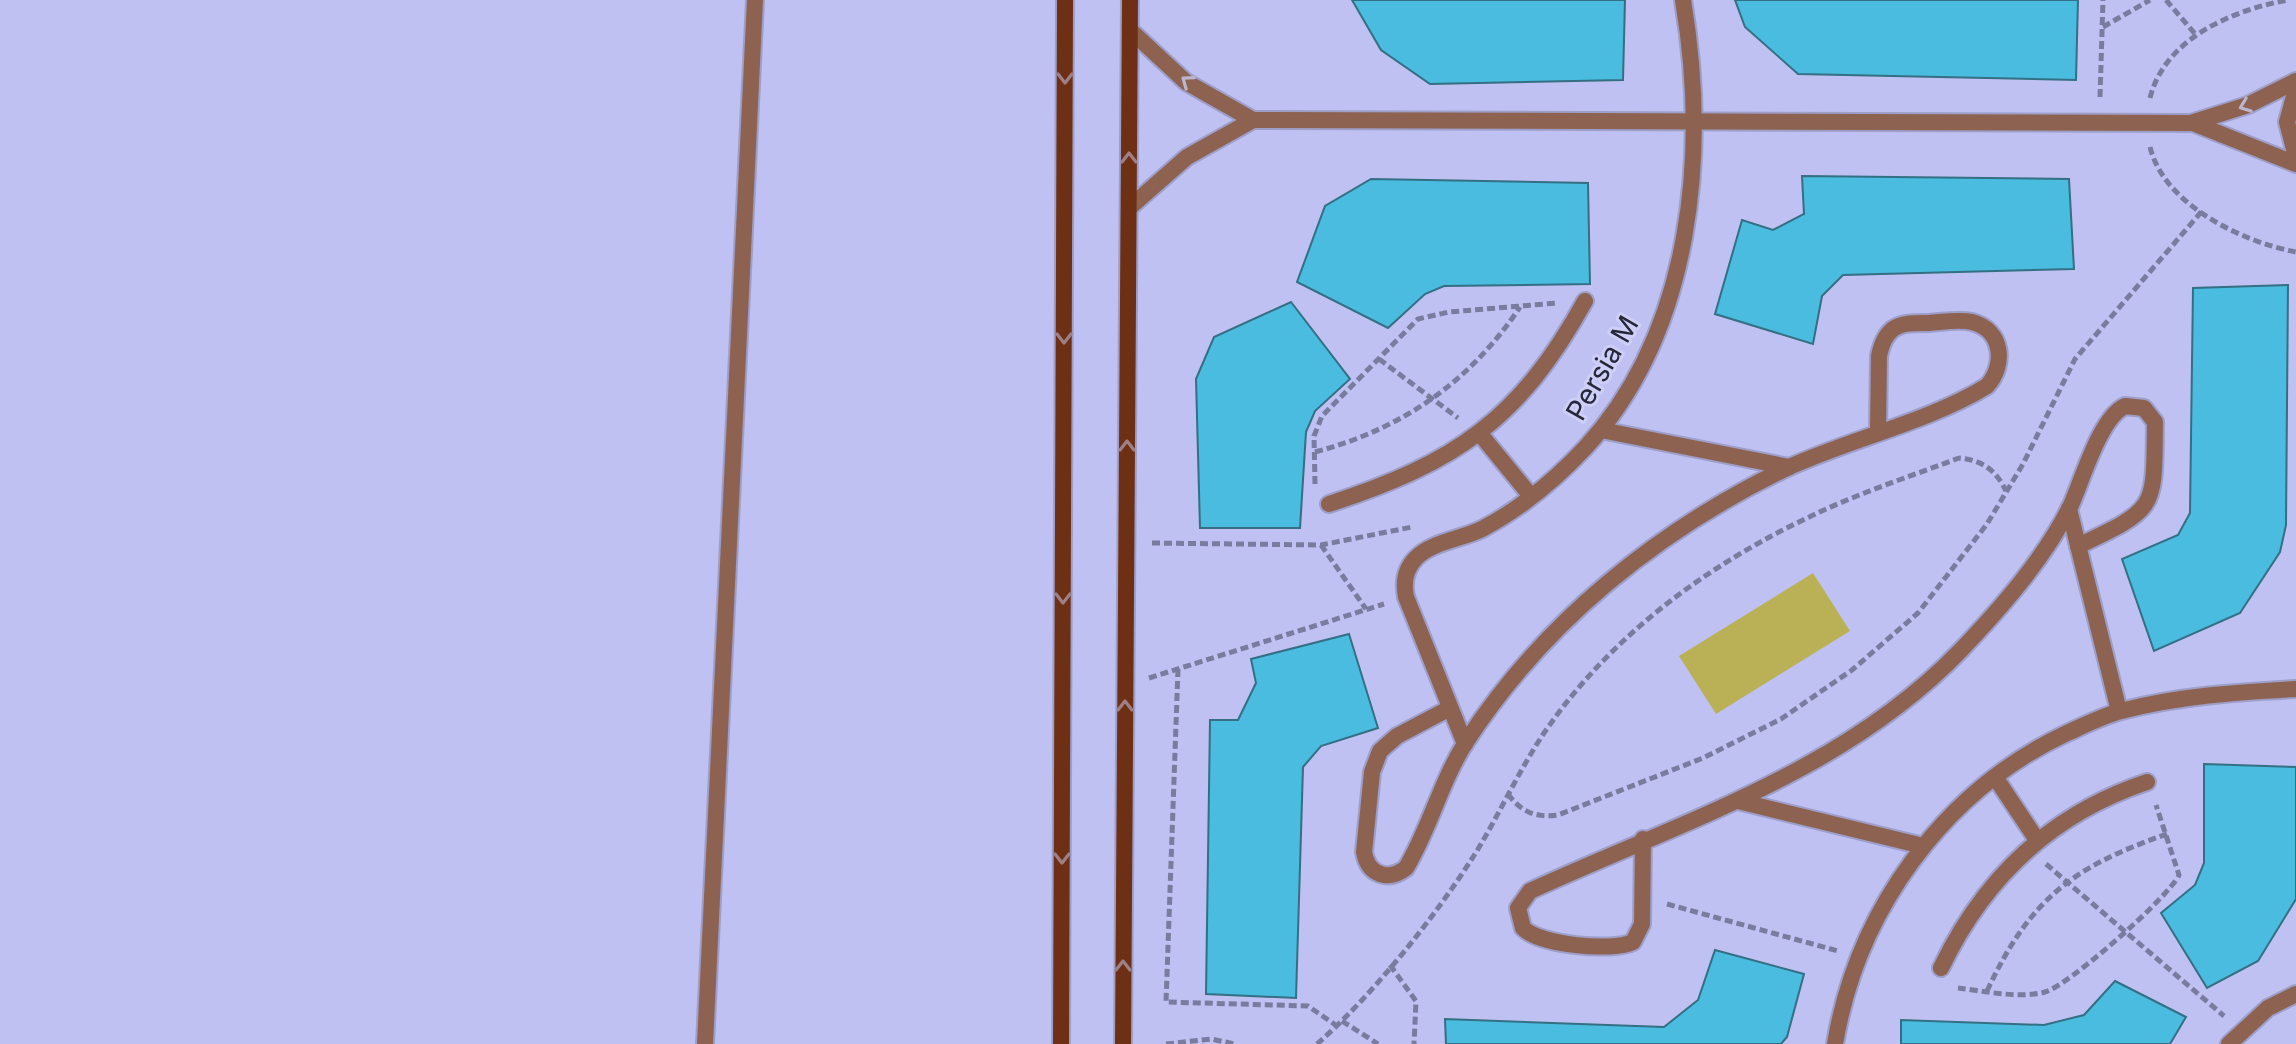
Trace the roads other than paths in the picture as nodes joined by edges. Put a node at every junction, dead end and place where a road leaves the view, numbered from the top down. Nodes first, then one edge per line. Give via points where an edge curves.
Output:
1 (755, 0) edge
2 (1065, 0) edge
3 (1130, 0) edge
4 (1683, 0) edge
5 (1130, 30) junction
6 (2296, 81) edge
7 (2296, 89) edge
8 (1253, 120) junction
9 (1693, 121) junction
10 (2191, 123) junction
11 (2296, 157) edge
12 (2296, 164) edge
13 (1129, 208) junction
14 (1585, 301) road end
15 (1601, 430) junction
16 (1878, 432) junction
17 (1481, 435) junction
18 (1789, 467) junction
19 (1530, 495) junction
20 (1329, 504) road end
21 (2069, 509) junction
22 (2078, 546) junction
23 (2296, 689) edge
24 (1450, 708) junction
25 (2119, 711) junction
26 (1465, 744) junction
27 (1995, 777) junction
28 (2147, 782) road end
29 (1738, 801) junction
30 (1643, 839) junction
31 (2032, 844) junction
32 (1923, 846) junction
33 (1941, 968) road end
34 (2296, 994) edge
35 (705, 1044) edge
36 (1061, 1044) edge
37 (1123, 1044) edge
38 (1835, 1044) edge
39 (2229, 1044) edge

1 - 35 street
2 -> 36 street
3 - 5 street
4 - 9 street, Persia M
8 -> 5 street via 1186,82
13 -> 5 street
6 -> 10 street via 2248,105
7 - 11 street via 2287,122
8 - 9 street
8 - 13 street via 1187,157
9 - 10 street
9 - 15 street, Persia M via 1692,184 1679,260 1648,349
10 - 12 street
37 -> 13 street
14 - 17 street via 1540,374
15 - 18 street
15 - 19 street, Persia M
16 - 16 street via 1879,356 1892,330 1902,324 1961,321 1992,335 1999,367 1987,386
16 - 18 street
17 - 19 street
17 - 20 street via 1412,473
18 - 26 street via 1695,518 1608,582 1531,657
19 - 24 street, Persia M via 1481,529 1426,550 1406,575 1406,597
21 - 22 street
21 - 22 street via 2110,417 2135,405 2151,414 2151,496 2130,521
21 - 29 street via 2000,606 1917,691 1831,751
22 - 25 street
23 - 25 street
24 - 26 street
24 - 26 street via 1388,742 1375,761 1364,852 1371,869 1389,876 1406,868
25 - 27 street via 2048,743
27 - 31 street
27 - 32 street
28 - 31 street via 2089,805
29 - 30 street
29 - 32 street
30 - 30 street via 1530,891 1522,899 1518,919 1530,936 1624,946 1640,934
31 - 33 street via 1980,898
32 - 38 street via 1881,910 1859,956
34 - 39 street via 2268,1008

